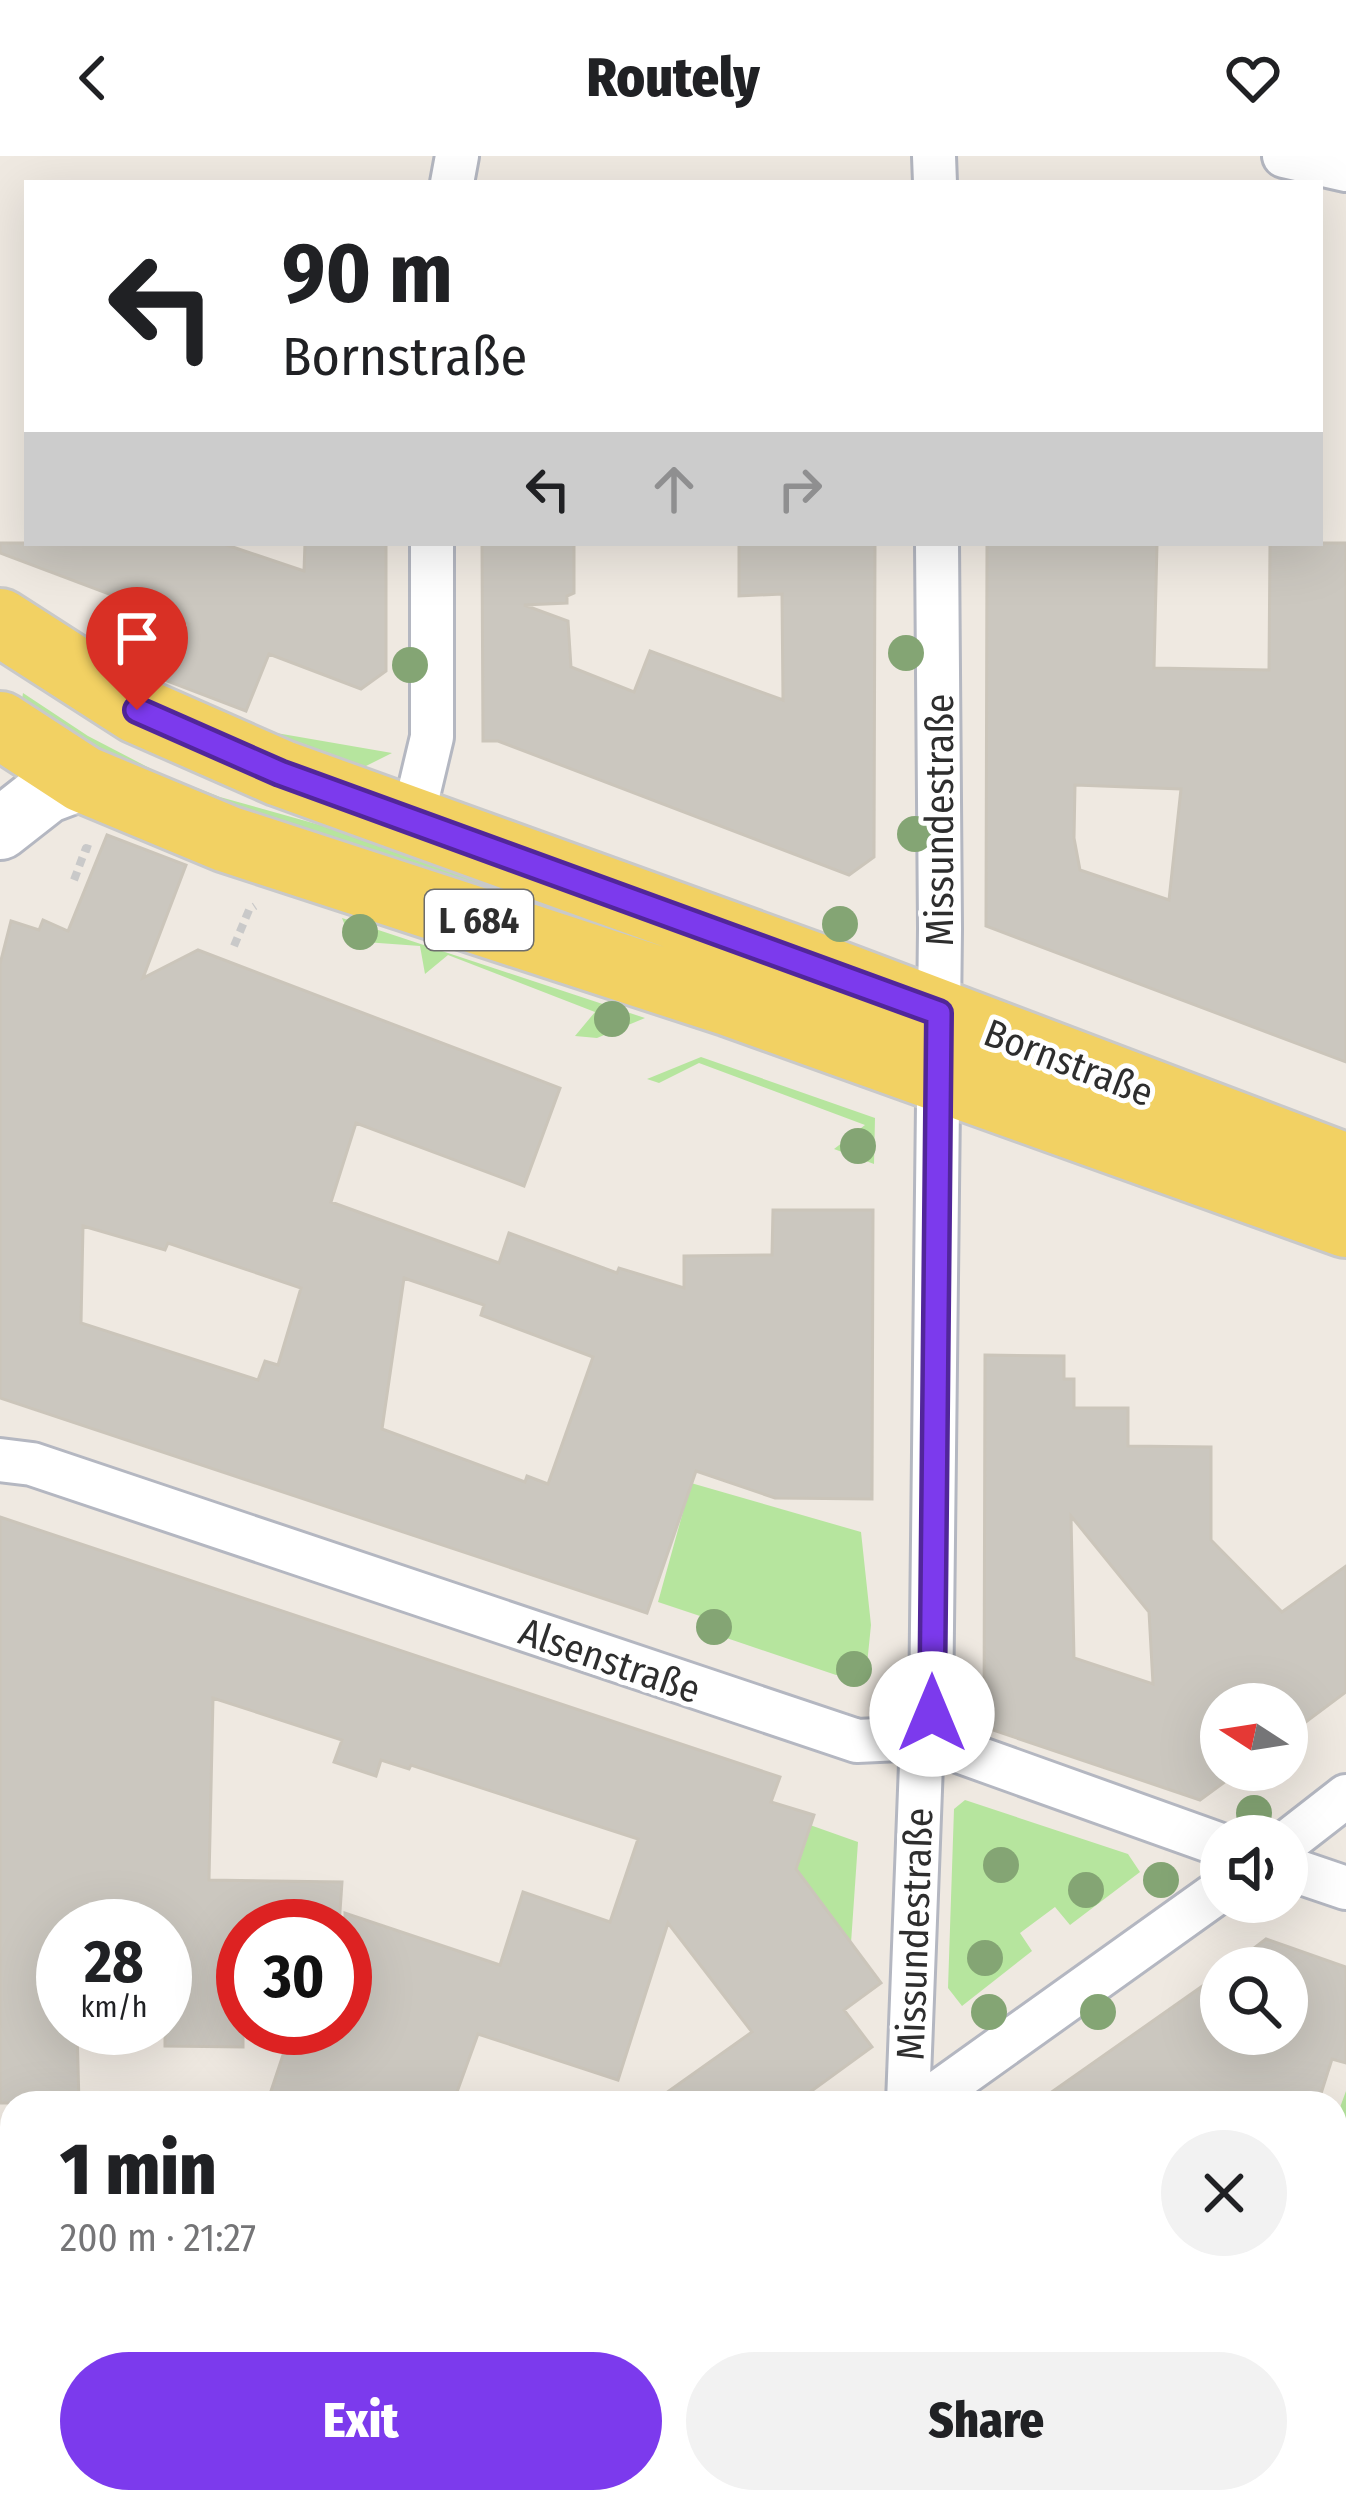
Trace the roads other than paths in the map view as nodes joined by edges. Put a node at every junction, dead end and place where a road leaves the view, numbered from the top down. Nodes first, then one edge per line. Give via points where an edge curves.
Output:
1 (1284, 156) edge
2 (1346, 170) edge
3 (432, 546) edge
4 (938, 546) edge
5 (0, 622) edge
6 (0, 725) edge
7 (83, 779) junction
8 (412, 821) junction
9 (0, 829) edge
10 (938, 1044) junction
11 (1346, 1167) edge
12 (1346, 1224) edge
13 (0, 1460) edge
14 (922, 1738) junction
15 (1346, 1796) edge
16 (1308, 1826) edge
17 (1200, 1837) edge
18 (1308, 1875) edge
19 (1346, 1888) edge
20 (1200, 1905) edge
21 (908, 2091) edge
22 (940, 2091) edge

1 - 2 street
3 - 8 street via 432,737
4 - 10 street, Missundestraße
5 - 8 main road, Bornstraße / L 684 via 137,710
6 - 7 main road, Bornstraße / L 684
7 - 9 main road via 46,793
7 - 10 main road, Bornstraße / L 684 via 227,839
8 - 10 main road, Bornstraße / L 684
10 - 11 main road, Bornstraße / L 684
10 - 12 main road, Bornstraße / L 684
10 - 14 street, Missundestraße via 932,1714
13 - 14 street, Alsenstraße via 32,1464 857,1741
14 - 17 street, Alsenstraße
14 - 21 street, Missundestraße
15 - 16 street
18 - 19 street
20 - 22 street

